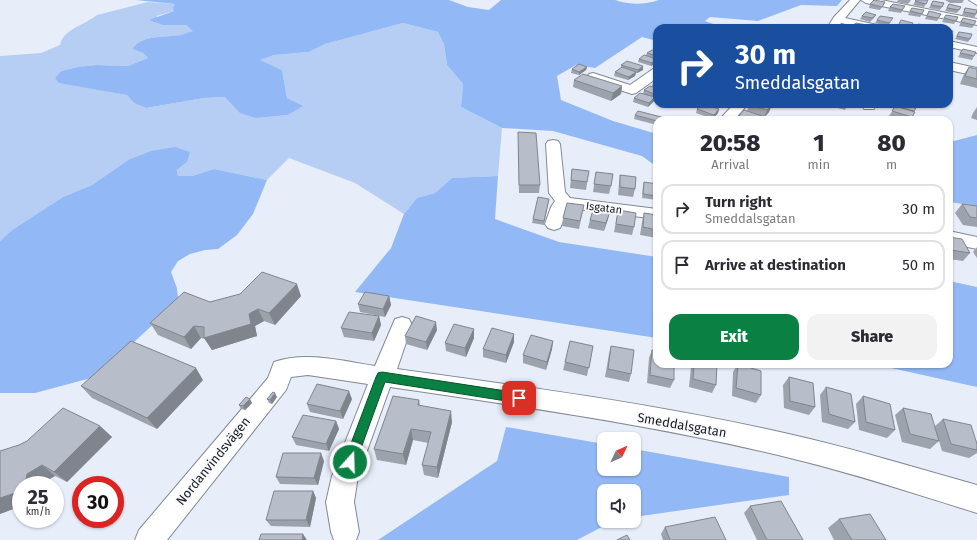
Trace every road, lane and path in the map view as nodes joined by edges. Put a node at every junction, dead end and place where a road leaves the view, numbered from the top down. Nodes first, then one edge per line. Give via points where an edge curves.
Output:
1 (855, 0) edge
2 (866, 0) edge
3 (838, 19) junction
4 (977, 22) edge
5 (834, 24) edge
6 (860, 24) edge
7 (953, 45) edge
8 (975, 50) edge
9 (953, 67) edge
10 (977, 72) edge
11 (653, 75) edge
12 (593, 77) edge
13 (737, 108) edge
14 (730, 116) edge
15 (553, 144) dead end
16 (564, 202) junction
17 (653, 213) edge
18 (554, 224) dead end
19 (953, 238) edge
20 (977, 242) edge
21 (402, 325) dead end
22 (280, 376) joint
23 (382, 377) junction
24 (977, 499) edge
25 (345, 532) dead end
26 (150, 540) edge

1 - 3 street
2 - 4 street
3 - 5 street
3 - 6 street
7 - 8 street
9 - 10 street
11 - 12 street via 632,90
13 - 14 street
15 - 16 street via 557,193
16 - 17 street, Isgatan
16 - 18 street via 559,206
19 - 20 street
21 - 23 street
22 - 23 street, Smeddalsgatan via 308,366
22 - 26 street, Nordanvindsvägen
23 - 24 street, Smeddalsgatan via 596,410 770,441
23 - 25 street via 345,476 340,502

